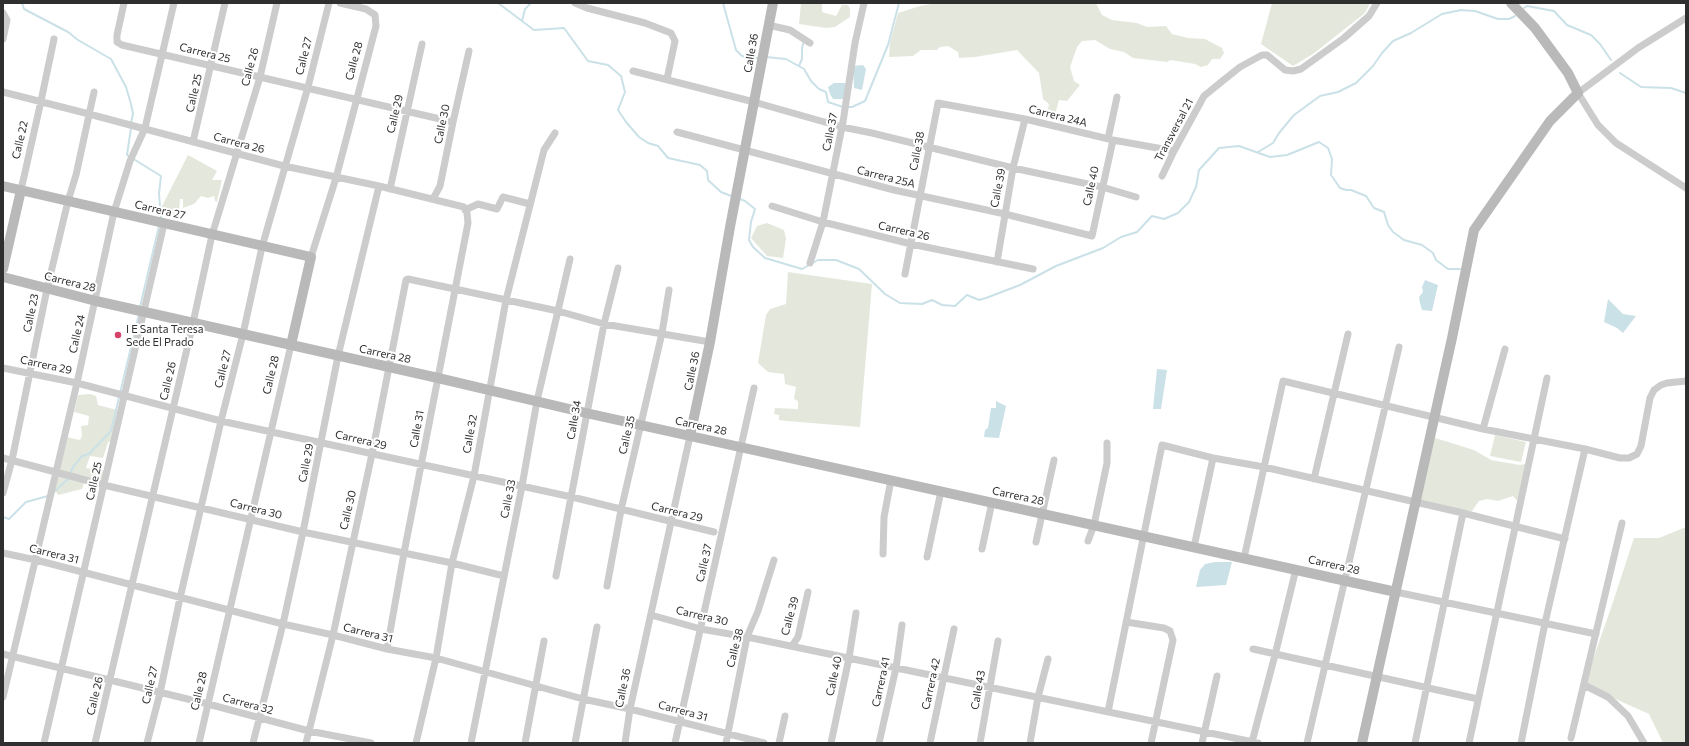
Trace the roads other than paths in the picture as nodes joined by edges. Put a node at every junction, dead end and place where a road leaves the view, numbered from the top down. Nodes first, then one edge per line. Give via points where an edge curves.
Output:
1 (124, 3) edge
2 (174, 3) edge
3 (225, 3) edge
4 (277, 3) edge
5 (329, 3) edge
6 (340, 3) edge
7 (575, 3) edge
8 (773, 3) edge
9 (864, 3) edge
10 (1377, 3) edge
11 (1511, 3) edge
12 (587, 6) edge
13 (4, 14) edge
14 (1686, 18) edge
15 (768, 25) junction
16 (3, 39) edge
17 (54, 39) dead end
18 (810, 43) dead end
19 (422, 44) dead end
20 (469, 52) dead end
21 (162, 54) junction
22 (211, 66) junction
23 (633, 71) dead end
24 (260, 77) junction
25 (667, 79) junction
26 (308, 88) junction
27 (3, 92) edge
28 (94, 92) dead end
29 (1578, 93) junction
30 (1117, 97) dead end
31 (356, 100) junction
32 (41, 101) junction
33 (754, 102) junction
34 (938, 103) joint
35 (408, 111) junction
36 (89, 114) junction
37 (1025, 119) junction
38 (453, 122) junction
39 (843, 125) junction
40 (145, 128) junction
41 (677, 132) dead end
42 (555, 133) dead end
43 (1111, 140) junction
44 (193, 142) junction
45 (929, 148) junction
46 (745, 151) junction
47 (1174, 151) junction
48 (236, 154) junction
49 (284, 166) junction
50 (1013, 168) junction
51 (832, 174) junction
52 (1162, 176) dead end
53 (336, 178) junction
54 (3, 186) edge
55 (379, 186) junction
56 (1102, 187) junction
57 (1686, 188) edge
58 (390, 189) junction
59 (20, 190) junction
60 (920, 196) junction
61 (1136, 197) dead end
62 (433, 199) junction
63 (68, 201) junction
64 (530, 204) junction
65 (772, 206) dead end
66 (466, 211) junction
67 (114, 212) junction
68 (1005, 214) junction
69 (823, 222) junction
70 (164, 224) junction
71 (212, 235) junction
72 (1092, 236) joint
73 (911, 244) junction
74 (262, 247) junction
75 (311, 257) junction
76 (570, 259) dead end
77 (997, 262) junction
78 (810, 263) dead end
79 (618, 268) dead end
80 (3, 269) edge
81 (1033, 269) dead end
82 (905, 274) dead end
83 (3, 277) edge
84 (47, 289) junction
85 (455, 290) junction
86 (669, 290) dead end
87 (506, 300) junction
88 (96, 301) junction
89 (558, 311) junction
90 (144, 312) junction
91 (193, 323) junction
92 (604, 324) junction
93 (662, 333) junction
94 (243, 334) junction
95 (1348, 334) dead end
96 (710, 342) junction
97 (291, 345) junction
98 (1399, 347) dead end
99 (1505, 349) dead end
100 (338, 356) junction
101 (3, 368) edge
102 (390, 368) junction
103 (29, 373) junction
104 (438, 378) junction
105 (1547, 378) dead end
106 (1686, 381) edge
107 (77, 383) junction
108 (754, 388) dead end
109 (489, 390) junction
110 (1334, 394) junction
111 (124, 396) junction
112 (537, 402) junction
113 (1386, 405) junction
114 (173, 409) junction
115 (586, 413) junction
116 (1434, 418) junction
117 (221, 421) junction
118 (641, 425) junction
119 (1484, 429) junction
120 (270, 431) junction
121 (690, 436) junction
122 (1534, 438) junction
123 (321, 442) junction
124 (1107, 443) dead end
125 (741, 447) junction
126 (1585, 449) junction
127 (372, 454) junction
128 (3, 458) edge
129 (1213, 458) junction
130 (12, 460) junction
131 (1054, 460) dead end
132 (422, 464) junction
133 (1264, 467) junction
134 (57, 471) junction
135 (474, 476) junction
136 (1314, 479) junction
137 (891, 480) junction
138 (104, 484) junction
139 (522, 486) junction
140 (941, 491) junction
141 (1365, 491) junction
142 (3, 493) edge
143 (153, 495) junction
144 (572, 497) junction
145 (992, 502) junction
146 (1415, 503) junction
147 (202, 507) junction
148 (621, 510) junction
149 (1463, 512) junction
150 (1043, 513) junction
151 (252, 520) junction
152 (672, 522) junction
153 (1622, 523) dead end
154 (1094, 525) junction
155 (1516, 526) junction
156 (304, 532) junction
157 (714, 532) dead end
158 (1144, 536) junction
159 (1565, 538) junction
160 (1088, 541) dead end
161 (1036, 542) dead end
162 (352, 543) junction
163 (1194, 547) junction
164 (982, 549) dead end
165 (3, 553) edge
166 (404, 553) junction
167 (883, 554) dead end
168 (927, 557) dead end
169 (1244, 558) junction
170 (36, 560) junction
171 (774, 560) dead end
172 (452, 563) junction
173 (1296, 569) junction
174 (84, 573) junction
175 (504, 576) junction
176 (556, 576) dead end
177 (1345, 580) junction
178 (132, 585) junction
179 (607, 586) dead end
180 (808, 592) dead end
181 (1396, 592) junction
182 (180, 598) junction
183 (1444, 602) junction
184 (230, 610) junction
185 (856, 613) dead end
186 (1497, 613) junction
187 (652, 615) junction
188 (1126, 622) junction
189 (1545, 623) junction
190 (283, 624) junction
191 (902, 625) dead end
192 (596, 627) dead end
193 (701, 629) junction
194 (954, 629) dead end
195 (1596, 634) junction
196 (333, 635) junction
197 (747, 637) junction
198 (544, 641) dead end
199 (998, 641) dead end
200 (792, 646) junction
201 (1253, 649) dead end
202 (387, 650) junction
203 (3, 654) edge
204 (1275, 655) junction
205 (14, 657) junction
206 (436, 658) junction
207 (849, 658) junction
208 (1048, 659) dead end
209 (1326, 666) junction
210 (896, 668) junction
211 (62, 669) junction
212 (486, 672) junction
213 (1216, 676) dead end
214 (1376, 676) junction
215 (944, 678) junction
216 (110, 681) junction
217 (1584, 685) junction
218 (535, 686) junction
219 (990, 687) junction
220 (1426, 688) junction
221 (160, 693) junction
222 (3, 697) edge
223 (1038, 697) junction
224 (583, 699) junction
225 (1478, 699) junction
226 (208, 704) junction
227 (630, 709) junction
228 (1108, 712) junction
229 (785, 716) dead end
230 (260, 719) junction
231 (680, 721) junction
232 (1156, 722) junction
233 (309, 731) junction
234 (1204, 732) junction
235 (728, 734) junction
236 (1571, 738) dead end
237 (362, 742) edge
238 (1255, 742) edge
239 (44, 743) edge
240 (95, 743) edge
241 (147, 743) edge
242 (199, 743) edge
243 (253, 743) edge
244 (306, 743) edge
245 (371, 743) edge
246 (416, 743) edge
247 (471, 743) edge
248 (525, 743) edge
249 (575, 743) edge
250 (625, 743) edge
251 (675, 743) edge
252 (726, 743) edge
253 (764, 743) edge
254 (779, 743) edge
255 (831, 743) edge
256 (879, 743) edge
257 (930, 743) edge
258 (980, 743) edge
259 (1030, 743) edge
260 (1151, 743) edge
261 (1202, 743) edge
262 (1307, 743) edge
263 (1362, 743) edge
264 (1415, 743) edge
265 (1469, 743) edge
266 (1521, 743) edge
267 (1644, 743) edge

1 - 21 street, Carrera 25 via 117,42
2 - 21 street, Calle 24
3 - 22 street, Calle 25
4 - 24 street, Calle 26
5 - 26 street, Calle 27
6 - 31 street, Calle 28 via 366,9 375,15 376,26
7 - 12 street
8 - 15 street, Calle 36
9 - 39 street, Calle 37 via 855,43
10 - 47 street, Transversal 21 via 1369,16 1359,25 1301,69 1285,70 1267,55 1262,55 1240,67 1204,96
11 - 29 street via 1535,28 1568,74
12 - 25 street via 671,32 675,41
13 - 16 street via 7,20
14 - 29 street via 1638,48
15 - 18 street via 790,30
15 - 33 street, Calle 36
17 - 32 street, Calle 22
19 - 35 street, Calle 29
20 - 38 street, Calle 30
21 - 22 street, Carrera 25
21 - 40 street, Calle 24
22 - 24 street, Carrera 25
22 - 44 street, Calle 25
23 - 25 street
24 - 26 street, Carrera 25
24 - 48 street, Calle 26
25 - 33 street
26 - 31 street, Carrera 25
26 - 49 street, Calle 27
27 - 32 street, Carrera 26
28 - 36 street, Calle 23
29 - 57 street via 1598,125 1616,143
29 - 116 street via 1550,121 1474,230
30 - 43 street, Calle 40
31 - 35 street, Carrera 25
31 - 53 street, Calle 28
32 - 36 street, Carrera 26
32 - 59 street, Calle 22
33 - 39 street
33 - 46 street, Calle 36
34 - 37 street, Carrera 24A
34 - 45 street, Calle 38
35 - 38 street, Carrera 25
35 - 58 street, Calle 29
36 - 40 street, Carrera 26
36 - 63 street, Calle 23
37 - 43 street, Carrera 24A
37 - 50 street, Calle 39
38 - 62 street, Calle 30 via 440,186
39 - 45 street
39 - 51 street, Calle 37
40 - 44 street, Carrera 26
40 - 67 street, Calle 24 via 130,161
41 - 46 street, Carrera 25A
42 - 64 street, Calle 32 via 544,150
43 - 47 street, Carrera 24A
43 - 56 street, Calle 40
44 - 48 street, Carrera 26
45 - 50 street
45 - 60 street, Calle 38
46 - 51 street, Carrera 25A
46 - 96 street, Calle 36
47 - 52 street, Transversal 21
48 - 49 street, Carrera 26
48 - 71 street, Calle 26
49 - 53 street, Carrera 26
49 - 74 street, Calle 27
50 - 56 street
50 - 68 street, Calle 39
51 - 60 street, Carrera 25A
51 - 69 street, Calle 37
53 - 55 street, Carrera 26
53 - 75 street, Calle 28
54 - 59 street, Carrera 27
55 - 58 street, Carrera 26
55 - 100 street, Calle 29
56 - 61 street
56 - 72 street, Calle 40
58 - 62 street, Carrera 26
59 - 63 street, Carrera 27
59 - 80 street, Calle 22
60 - 68 street, Carrera 25A
60 - 73 street, Calle 38
62 - 66 street, Carrera 26 via 464,207
63 - 67 street, Carrera 27
63 - 84 street, Calle 23
64 - 66 street via 502,197 497,209 478,204
64 - 87 street, Calle 32
65 - 69 street, Carrera 26
66 - 85 street, Calle 31 via 468,223
67 - 70 street, Carrera 27
67 - 88 street, Calle 24
68 - 72 street, Carrera 25A
68 - 77 street, Calle 39
69 - 73 street, Carrera 26
69 - 78 street, Calle 37
70 - 71 street, Carrera 27
70 - 90 street, Calle 25
71 - 74 street, Carrera 27
71 - 91 street, Calle 26
73 - 77 street, Carrera 26
73 - 82 street, Calle 38
74 - 75 street, Carrera 27
74 - 94 street, Calle 27
75 - 97 street, Calle 28
76 - 89 street, Calle 33
77 - 81 street, Carrera 26
79 - 92 street, Calle 34
83 - 84 street, Carrera 28
84 - 88 street, Carrera 28
84 - 103 street, Calle 23
85 - 87 street
85 - 102 street, Calle 30 via 406,280
85 - 104 street, Calle 31
86 - 93 street, Calle 35
87 - 89 street
87 - 109 street, Calle 32
88 - 90 street, Carrera 28
88 - 107 street, Calle 24
89 - 92 street
89 - 112 street, Calle 33
90 - 91 street, Carrera 28
90 - 111 street, Calle 25
91 - 94 street, Carrera 28
91 - 114 street, Calle 26
92 - 93 street
92 - 115 street, Calle 34
93 - 96 street
93 - 118 street, Calle 35
94 - 97 street, Carrera 28
94 - 117 street, Calle 27
95 - 110 street
96 - 121 street, Calle 36
97 - 100 street, Carrera 28
97 - 120 street, Calle 28
98 - 113 street
99 - 119 street
100 - 102 street, Carrera 28
100 - 123 street, Calle 29
101 - 103 street, Carrera 29
102 - 104 street, Carrera 28
102 - 127 street, Calle 30
103 - 107 street, Carrera 29
103 - 130 street, Calle 23
104 - 109 street, Carrera 28
104 - 132 street, Calle 31
105 - 122 street
106 - 126 street via 1667,383 1654,390 1637,454 1629,458 1620,458
107 - 111 street, Carrera 29
107 - 134 street, Calle 24
108 - 125 street, Calle 37
109 - 112 street, Carrera 28
109 - 135 street, Calle 32
110 - 113 street
110 - 133 street via 1283,381
110 - 136 street
111 - 114 street, Carrera 29
111 - 138 street, Calle 25
112 - 115 street, Carrera 28
112 - 139 street, Calle 33
113 - 116 street
113 - 141 street
114 - 117 street, Carrera 29
114 - 143 street, Calle 26
115 - 118 street, Carrera 28
115 - 144 street, Calle 34
116 - 119 street
116 - 146 street
117 - 120 street, Carrera 29
117 - 147 street, Calle 27
118 - 121 street, Carrera 28
118 - 148 street, Calle 35
119 - 122 street
120 - 123 street, Carrera 29
120 - 151 street, Calle 28
121 - 125 street, Carrera 28
121 - 152 street, Calle 36
122 - 126 street
122 - 155 street
123 - 127 street, Carrera 29
123 - 156 street, Calle 29
124 - 154 street via 1107,463
125 - 137 street, Carrera 28
125 - 193 street, Calle 37
126 - 159 street
127 - 132 street, Carrera 29
127 - 162 street, Calle 30
128 - 130 street, Carrera 30
129 - 133 street
129 - 158 street via 1162,445
129 - 163 street
130 - 134 street, Carrera 30
130 - 142 street, Calle 23
131 - 150 street
132 - 135 street, Carrera 29
132 - 166 street, Calle 31
133 - 136 street
133 - 169 street
134 - 138 street, Carrera 30
134 - 170 street, Calle 24
135 - 139 street, Carrera 29
135 - 172 street, Calle 32
136 - 141 street
137 - 140 street, Carrera 28
137 - 167 street via 884,517
138 - 143 street, Carrera 30
138 - 174 street, Calle 25
139 - 144 street, Carrera 29
139 - 175 street, Calle 33
140 - 145 street, Carrera 28
140 - 168 street
141 - 146 street
141 - 177 street
143 - 147 street, Carrera 30
143 - 178 street, Calle 26
144 - 148 street, Carrera 29
144 - 176 street, Calle 34
145 - 150 street, Carrera 28
145 - 164 street
146 - 149 street
146 - 181 street
147 - 151 street, Carrera 30
147 - 182 street, Calle 27
148 - 152 street, Carrera 29
148 - 179 street, Calle 35
149 - 155 street
149 - 183 street
150 - 154 street, Carrera 28
150 - 161 street
151 - 156 street, Carrera 30
151 - 184 street, Calle 28
152 - 157 street, Carrera 29
152 - 187 street, Calle 36
153 - 195 street
154 - 158 street, Carrera 28
154 - 160 street
155 - 159 street
155 - 186 street
156 - 162 street, Carrera 30
156 - 190 street, Calle 29
158 - 163 street, Carrera 28
158 - 188 street
159 - 189 street
162 - 166 street, Carrera 30
162 - 196 street, Calle 30
163 - 169 street, Carrera 28
165 - 170 street, Carrera 31
166 - 172 street, Carrera 30
166 - 202 street, Calle 31
169 - 173 street, Carrera 28
170 - 174 street, Carrera 31
170 - 205 street, Calle 24
171 - 197 street, Calle 38
172 - 175 street, Carrera 30
172 - 206 street, Calle 32
173 - 177 street, Carrera 28
173 - 204 street
174 - 178 street, Carrera 31
174 - 211 street, Calle 25
175 - 212 street, Calle 33
177 - 181 street, Carrera 28
177 - 209 street
178 - 182 street, Carrera 31
178 - 216 street, Calle 26
180 - 200 street, Calle 39 via 798,637
181 - 183 street
181 - 214 street
182 - 184 street, Carrera 31
182 - 221 street, Calle 27
183 - 186 street
183 - 220 street
184 - 190 street, Carrera 31
184 - 226 street, Calle 28
185 - 207 street, Calle 40
186 - 189 street
186 - 225 street
187 - 193 street, Carrera 30
187 - 227 street, Calle 36
188 - 228 street
188 - 232 street via 1164,628 1170,631 1173,640
189 - 195 street
189 - 266 street
190 - 196 street, Carrera 31
190 - 230 street, Calle 29
191 - 210 street, Carrera 41
192 - 224 street
193 - 197 street, Carrera 30
193 - 231 street, Calle 37
194 - 215 street, Carrera 42
195 - 217 street
196 - 202 street, Carrera 31
196 - 233 street, Calle 30
197 - 200 street, Carrera 30
197 - 235 street, Calle 38
198 - 218 street
199 - 219 street, Calle 43
200 - 207 street, Carrera 30
201 - 204 street
202 - 206 street, Carrera 31
203 - 205 street, Carrera 32
204 - 209 street
204 - 238 street
205 - 211 street, Carrera 32
205 - 222 street, Calle 24
206 - 212 street, Carrera 31
206 - 246 street, Calle 32
207 - 210 street, Carrera 30
207 - 255 street, Calle 40
208 - 223 street
209 - 214 street
209 - 262 street
210 - 215 street, Carrera 30
210 - 256 street, Carrera 41
211 - 216 street, Carrera 32
211 - 239 street, Calle 25
212 - 218 street, Carrera 31
212 - 247 street, Calle 33
213 - 234 street
214 - 220 street
214 - 263 street
215 - 219 street, Carrera 30
215 - 257 street, Carrera 42
216 - 221 street, Carrera 32
216 - 240 street, Calle 26
217 - 236 street
217 - 267 street via 1608,697 1628,716
218 - 224 street, Carrera 31
218 - 248 street
219 - 223 street, Carrera 30
219 - 258 street, Calle 43
220 - 225 street
220 - 264 street
221 - 226 street, Carrera 32
221 - 241 street, Calle 27
223 - 228 street, Carrera 30
223 - 259 street
224 - 227 street, Carrera 31
224 - 249 street
225 - 265 street
226 - 230 street, Carrera 32
226 - 242 street, Calle 28
227 - 231 street, Carrera 31
227 - 250 street, Calle 36
228 - 232 street, Carrera 30
229 - 254 street
230 - 233 street, Carrera 32
230 - 243 street, Calle 29
231 - 235 street, Carrera 31
231 - 251 street, Calle 37
232 - 234 street, Carrera 30
232 - 260 street
233 - 237 street, Carrera 32
233 - 244 street, Calle 30
234 - 238 street, Carrera 30
234 - 261 street
235 - 252 street, Calle 38
235 - 253 street, Carrera 31
237 - 245 street, Carrera 32

